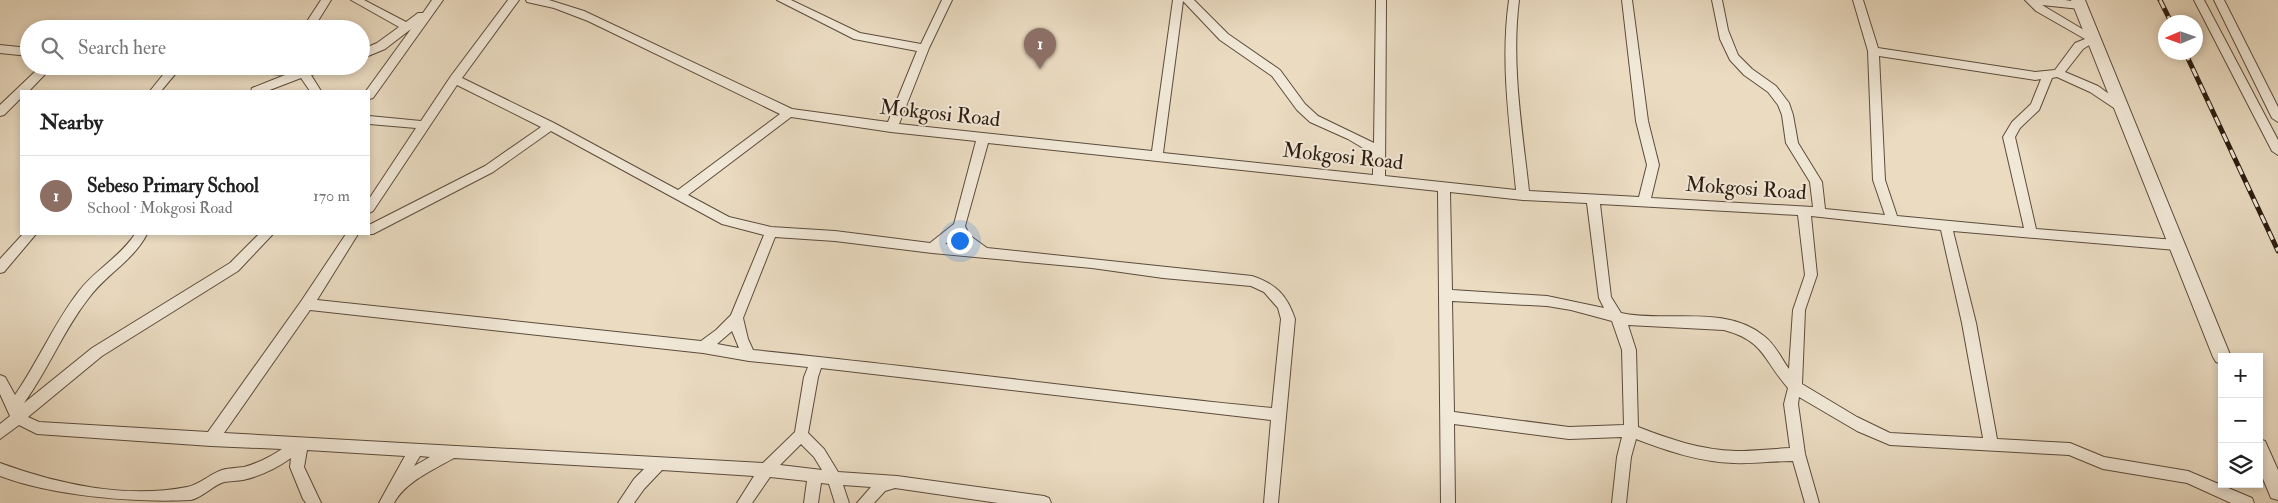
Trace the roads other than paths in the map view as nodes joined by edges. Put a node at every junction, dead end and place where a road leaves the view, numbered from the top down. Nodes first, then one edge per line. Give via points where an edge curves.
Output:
1 (326, 0) edge
2 (356, 0) edge
3 (514, 0) edge
4 (531, 0) edge
5 (782, 0) edge
6 (947, 0) edge
7 (1178, 0) edge
8 (1188, 0) edge
9 (1381, 0) edge
10 (1514, 0) edge
11 (1627, 0) edge
12 (1717, 0) edge
13 (1858, 0) edge
14 (2027, 0) edge
15 (2031, 0) edge
16 (2199, 0) edge
17 (2219, 0) edge
18 (439, 1) edge
19 (552, 2) edge
20 (2079, 2) edge
21 (430, 12) junction
22 (313, 20) edge
23 (407, 27) junction
24 (2094, 39) junction
25 (924, 48) junction
26 (0, 49) edge
27 (20, 51) edge
28 (370, 51) edge
29 (1872, 52) junction
30 (2053, 74) junction
31 (39, 75) edge
32 (169, 75) edge
33 (272, 75) edge
34 (290, 75) edge
35 (304, 75) edge
36 (456, 79) junction
37 (24, 90) edge
38 (156, 90) edge
39 (257, 90) edge
40 (258, 90) edge
41 (315, 90) edge
42 (20, 94) edge
43 (370, 94) edge
44 (2121, 107) junction
45 (0, 112) edge
46 (789, 114) junction
47 (2278, 118) edge
48 (370, 120) edge
49 (424, 125) junction
50 (550, 126) junction
51 (891, 128) junction
52 (983, 138) junction
53 (2278, 151) edge
54 (1380, 152) junction
55 (1157, 155) junction
56 (1379, 180) junction
57 (1444, 187) junction
58 (1523, 195) junction
59 (678, 196) junction
60 (1593, 200) junction
61 (1644, 201) junction
62 (370, 206) edge
63 (1804, 211) junction
64 (1819, 212) junction
65 (1892, 221) junction
66 (959, 226) junction
67 (1946, 226) junction
68 (370, 231) edge
69 (772, 232) junction
70 (2031, 233) junction
71 (29, 235) edge
72 (140, 235) edge
73 (266, 235) edge
74 (351, 235) edge
75 (364, 235) edge
76 (2176, 245) junction
77 (932, 248) junction
78 (341, 250) junction
79 (983, 252) junction
80 (0, 268) edge
81 (1444, 295) junction
82 (307, 304) junction
83 (736, 318) junction
84 (1616, 318) junction
85 (703, 347) junction
86 (2220, 353) edge
87 (749, 355) junction
88 (817, 361) junction
89 (0, 381) edge
90 (1795, 386) junction
91 (15, 412) junction
92 (1278, 415) junction
93 (1446, 417) junction
94 (1631, 431) junction
95 (0, 433) edge
96 (801, 435) junction
97 (211, 440) junction
98 (1991, 443) junction
99 (301, 444) junction
100 (416, 450) junction
101 (452, 452) junction
102 (1798, 454) junction
103 (2263, 456) edge
104 (658, 465) junction
105 (0, 469) edge
106 (766, 470) junction
107 (815, 476) junction
108 (834, 478) junction
109 (897, 482) junction
110 (2278, 492) edge
111 (2228, 494) edge
112 (389, 498) edge
113 (314, 503) edge
114 (626, 503) edge
115 (744, 503) edge
116 (811, 503) edge
117 (842, 503) edge
118 (864, 503) edge
119 (1044, 503) edge
120 (1271, 503) edge
121 (1448, 503) edge
122 (1619, 503) edge
123 (1812, 503) edge
124 (2247, 503) edge

1 - 22 street
2 - 23 street
3 - 36 street
4 - 19 street, Mokgosi Road
5 - 25 street via 858,36
6 - 25 street
7 - 55 street
8 - 54 street via 1224,37 1276,73 1314,119
9 - 54 street
10 - 58 street via 1510,66
11 - 61 street via 1642,121 1653,165
12 - 64 street via 1722,30 1731,55 1744,69 1777,93 1785,106 1791,140 1799,158 1816,179
13 - 29 street
14 - 15 street
15 - 20 street
15 - 24 street via 2040,9
16 - 53 street
17 - 47 street
18 - 21 street
19 - 46 street, Mokgosi Road via 661,50
20 - 24 street
21 - 23 street
21 - 43 street
23 - 28 street
24 - 30 street via 2079,46
24 - 44 street
25 - 51 street
26 - 27 street
29 - 30 street via 2035,76
29 - 65 street via 1879,180
30 - 44 street via 2094,89
30 - 70 street via 2041,98 2018,122 2010,137
31 - 37 street
32 - 38 street
33 - 39 street
34 - 40 street
35 - 41 street
36 - 49 street
36 - 50 street
42 - 45 street
44 - 76 street
46 - 51 street, Mokgosi Road
46 - 59 street
48 - 49 street
49 - 62 street
50 - 59 street
50 - 68 street via 489,169
51 - 52 street, Mokgosi Road
52 - 55 street, Mokgosi Road
52 - 66 street
54 - 56 street
55 - 56 street, Mokgosi Road
56 - 57 street, Mokgosi Road
57 - 58 street, Mokgosi Road
57 - 81 street
58 - 60 street, Mokgosi Road
59 - 69 street via 726,221
60 - 61 street, Mokgosi Road
60 - 84 street via 1605,298
61 - 63 street, Mokgosi Road
63 - 64 street, Mokgosi Road
63 - 90 street via 1812,262 1799,310
64 - 65 street, Mokgosi Road
65 - 67 street, Mokgosi Road
66 - 77 street
66 - 79 street via 964,238
67 - 70 street, Mokgosi Road
67 - 98 street via 1969,324
69 - 77 street
69 - 83 street
70 - 76 street, Mokgosi Road
71 - 80 street
72 - 91 street via 84,294
73 - 91 street via 234,267 97,352
74 - 78 street
75 - 78 street
76 - 86 street
77 - 79 street
78 - 82 street
79 - 92 street via 1224,277 1252,281 1268,288 1284,306 1288,320
81 - 84 street via 1563,303
81 - 93 street
82 - 85 street
82 - 97 street
83 - 85 street
83 - 87 street
84 - 90 street via 1740,329 1766,346
84 - 94 street via 1627,338 1629,350
85 - 87 street
87 - 88 street
88 - 92 street
88 - 96 street
89 - 91 street
90 - 98 street via 1866,430 1890,439
90 - 102 street via 1791,404
91 - 95 street
91 - 97 street via 38,428
92 - 120 street
93 - 94 street via 1569,433
93 - 121 street
94 - 102 street via 1673,447 1705,454 1735,457
94 - 122 street via 1624,457
96 - 106 street
96 - 108 street via 819,453
97 - 99 street
98 - 111 street via 2070,449 2103,463 2188,477
99 - 100 street
99 - 105 street via 270,464 222,477 191,493 169,497 132,499 86,493 39,484
99 - 113 street via 297,467
100 - 101 street
100 - 112 street
101 - 104 street
101 - 112 street via 423,468
102 - 123 street
103 - 110 street
104 - 106 street
104 - 114 street
106 - 107 street
106 - 115 street
107 - 108 street
107 - 116 street
108 - 109 street
108 - 117 street
109 - 118 street via 881,486
109 - 119 street
111 - 124 street

